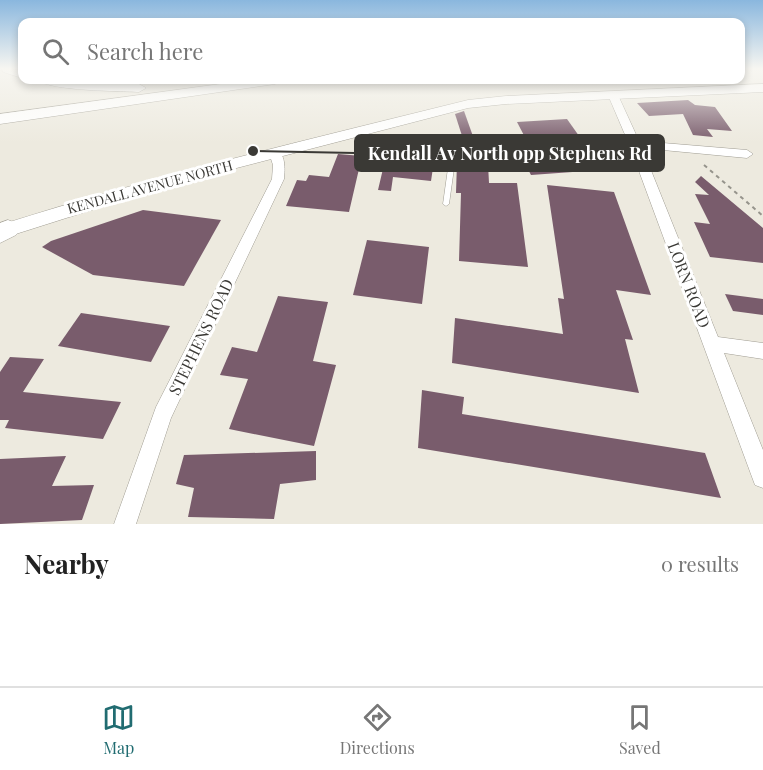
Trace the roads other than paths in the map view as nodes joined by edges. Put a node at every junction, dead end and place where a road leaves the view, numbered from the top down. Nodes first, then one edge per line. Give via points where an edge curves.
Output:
1 (179, 93) edge
2 (646, 93) edge
3 (613, 95) junction
4 (0, 119) edge
5 (635, 145) junction
6 (453, 152) junction
7 (274, 153) junction
8 (432, 153) dead end
9 (747, 154) dead end
10 (446, 204) dead end
11 (2, 231) edge
12 (712, 344) junction
13 (763, 351) edge
14 (763, 477) edge
15 (125, 524) edge

1 - 4 main road
2 - 3 street, KENDALL AVENUE NORTH
3 - 5 street, LORN ROAD
3 - 7 street, KENDALL AVENUE NORTH via 468,104
5 - 6 lane
5 - 9 street
5 - 12 street, LORN ROAD
6 - 8 lane
6 - 10 lane
7 - 11 street, KENDALL AVENUE NORTH
7 - 15 street, STEPHENS ROAD via 279,165 278,179 164,414
12 - 13 street
12 - 14 street, LORN ROAD

